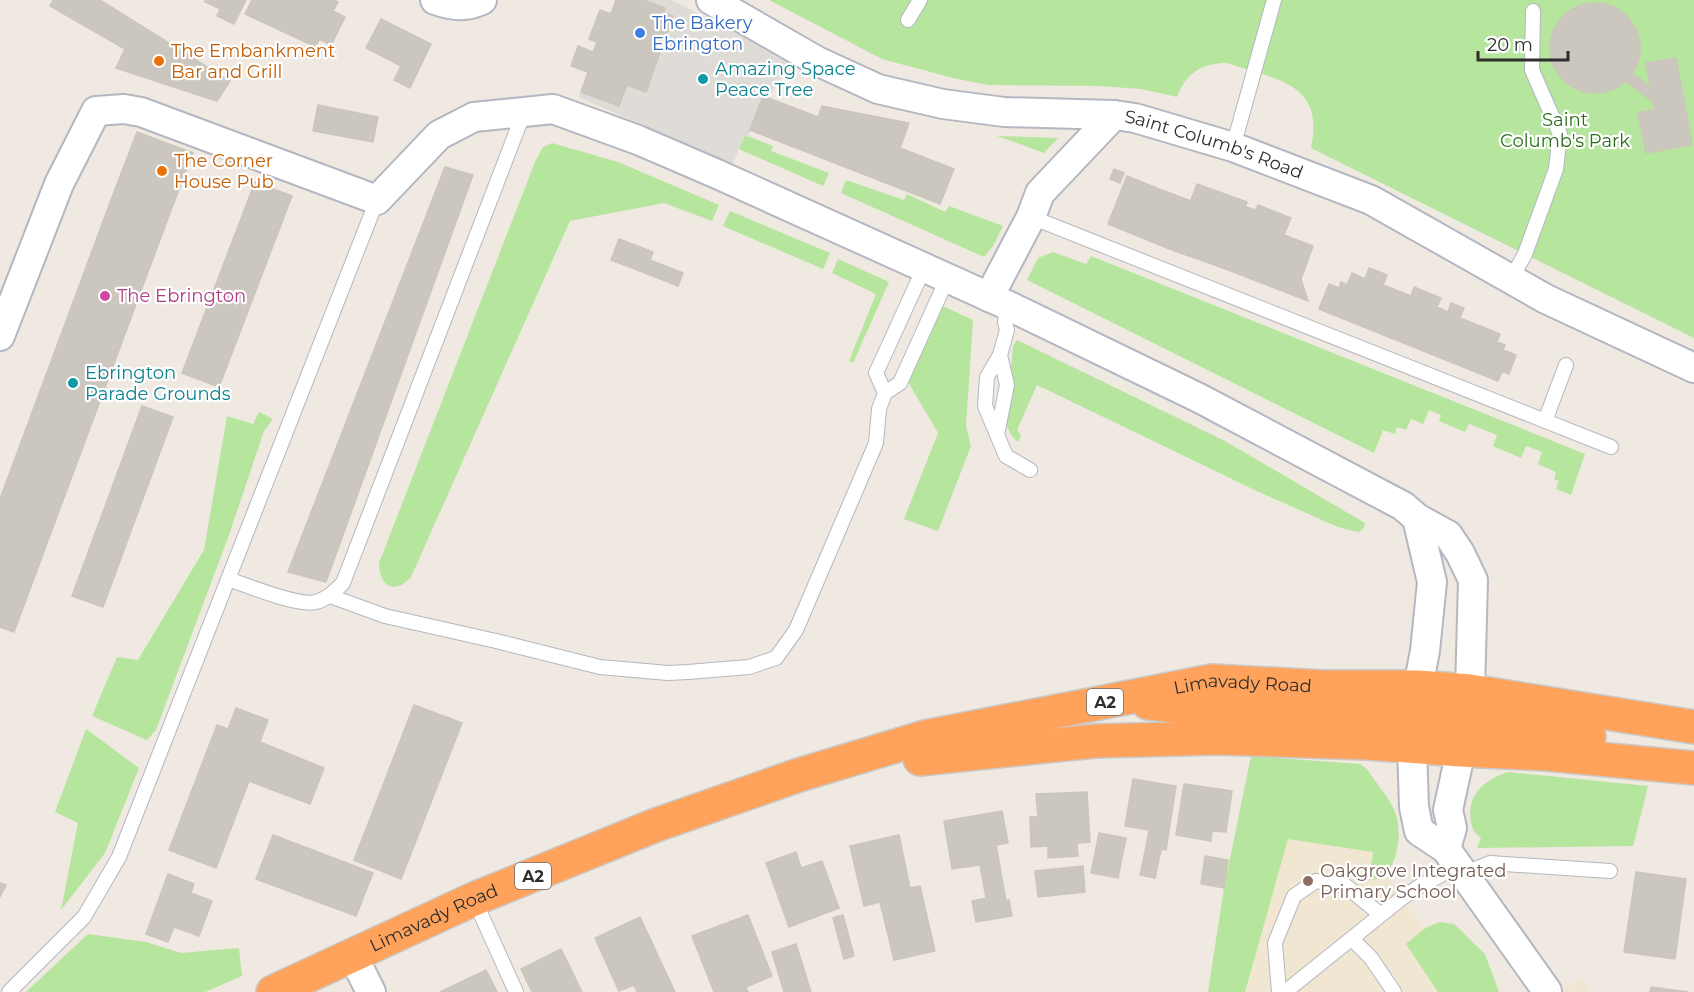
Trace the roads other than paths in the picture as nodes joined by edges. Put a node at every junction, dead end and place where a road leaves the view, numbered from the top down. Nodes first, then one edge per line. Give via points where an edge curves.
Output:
1 (482, 0) edge
2 (711, 0) edge
3 (920, 0) edge
4 (1274, 0) edge
5 (436, 1) edge
6 (1533, 11) dead end
7 (908, 20) dead end
8 (524, 112) junction
9 (1114, 115) junction
10 (1233, 147) junction
11 (377, 200) junction
12 (1031, 217) junction
13 (924, 268) junction
14 (1511, 279) junction
15 (998, 301) junction
16 (0, 336) edge
17 (1000, 355) junction
18 (1566, 365) dead end
19 (1694, 368) edge
20 (885, 393) junction
21 (1545, 421) junction
22 (998, 435) junction
23 (1611, 447) dead end
24 (1030, 470) dead end
25 (1417, 518) junction
26 (228, 579) junction
27 (330, 596) junction
28 (1415, 716) junction
29 (1466, 720) junction
30 (1694, 727) edge
31 (1694, 754) edge
32 (1694, 768) edge
33 (799, 775) junction
34 (1456, 863) junction
35 (1610, 871) dead end
36 (474, 899) junction
37 (1381, 915) junction
38 (1352, 939) junction
39 (352, 954) junction
40 (1547, 991) edge
41 (9, 992) edge
42 (273, 992) edge
43 (371, 992) edge
44 (516, 992) edge
45 (1279, 992) edge
46 (1285, 992) edge
47 (1394, 992) edge

1 - 5 street via 456,6
2 - 9 street, Saint Columb's Road via 817,60 878,89 943,104 1004,112
3 - 7 lane
4 - 10 lane
6 - 14 lane via 1532,70 1560,134 1556,170 1525,254
8 - 11 street via 474,117 439,135
8 - 13 street via 553,109 638,140
8 - 27 lane via 343,583
9 - 10 street, Saint Columb's Road
9 - 12 street via 1040,192
10 - 14 street, Saint Columb's Road via 1371,200
11 - 16 street via 141,112 96,111 59,184
11 - 26 lane
12 - 15 street
12 - 21 lane
13 - 15 street
13 - 20 lane via 900,383
13 - 20 lane via 876,373
14 - 19 street, Saint Columb's Road
15 - 17 lane via 1007,330
15 - 25 street via 1199,398 1403,506
17 - 22 lane via 1007,385
17 - 22 lane via 987,377 985,406
18 - 21 lane
20 - 27 lane via 879,409 876,443 796,630 776,658 749,666 688,672 600,667 385,616
21 - 23 lane
22 - 24 lane via 1006,456
25 - 28 street via 1432,582
25 - 29 street via 1448,535 1473,580
26 - 27 lane via 289,599 314,603
26 - 41 lane via 119,857 84,917
28 - 29 highway, Limavady Road / A2
28 - 29 highway, Limavady Road / A2
28 - 33 highway, Limavady Road / A2 via 1297,739 1095,741 972,752
28 - 33 highway, Limavady Road / A2 via 1324,687 1212,681 925,737
28 - 34 street via 1414,807 1419,831
29 - 30 highway, Limavady Road / A2
29 - 31 highway via 1678,748
29 - 32 highway, Limavady Road / A2 via 1546,754
29 - 34 street via 1448,810
33 - 36 highway, Limavady Road / A2 via 656,825
34 - 35 lane
34 - 37 lane
34 - 40 street
36 - 39 highway, Limavady Road / A2
36 - 44 lane
37 - 38 lane
37 - 45 lane via 1346,886 1316,881 1294,896 1275,943
38 - 46 lane
38 - 47 lane via 1371,958
39 - 42 highway, Limavady Road / A2
39 - 43 street

